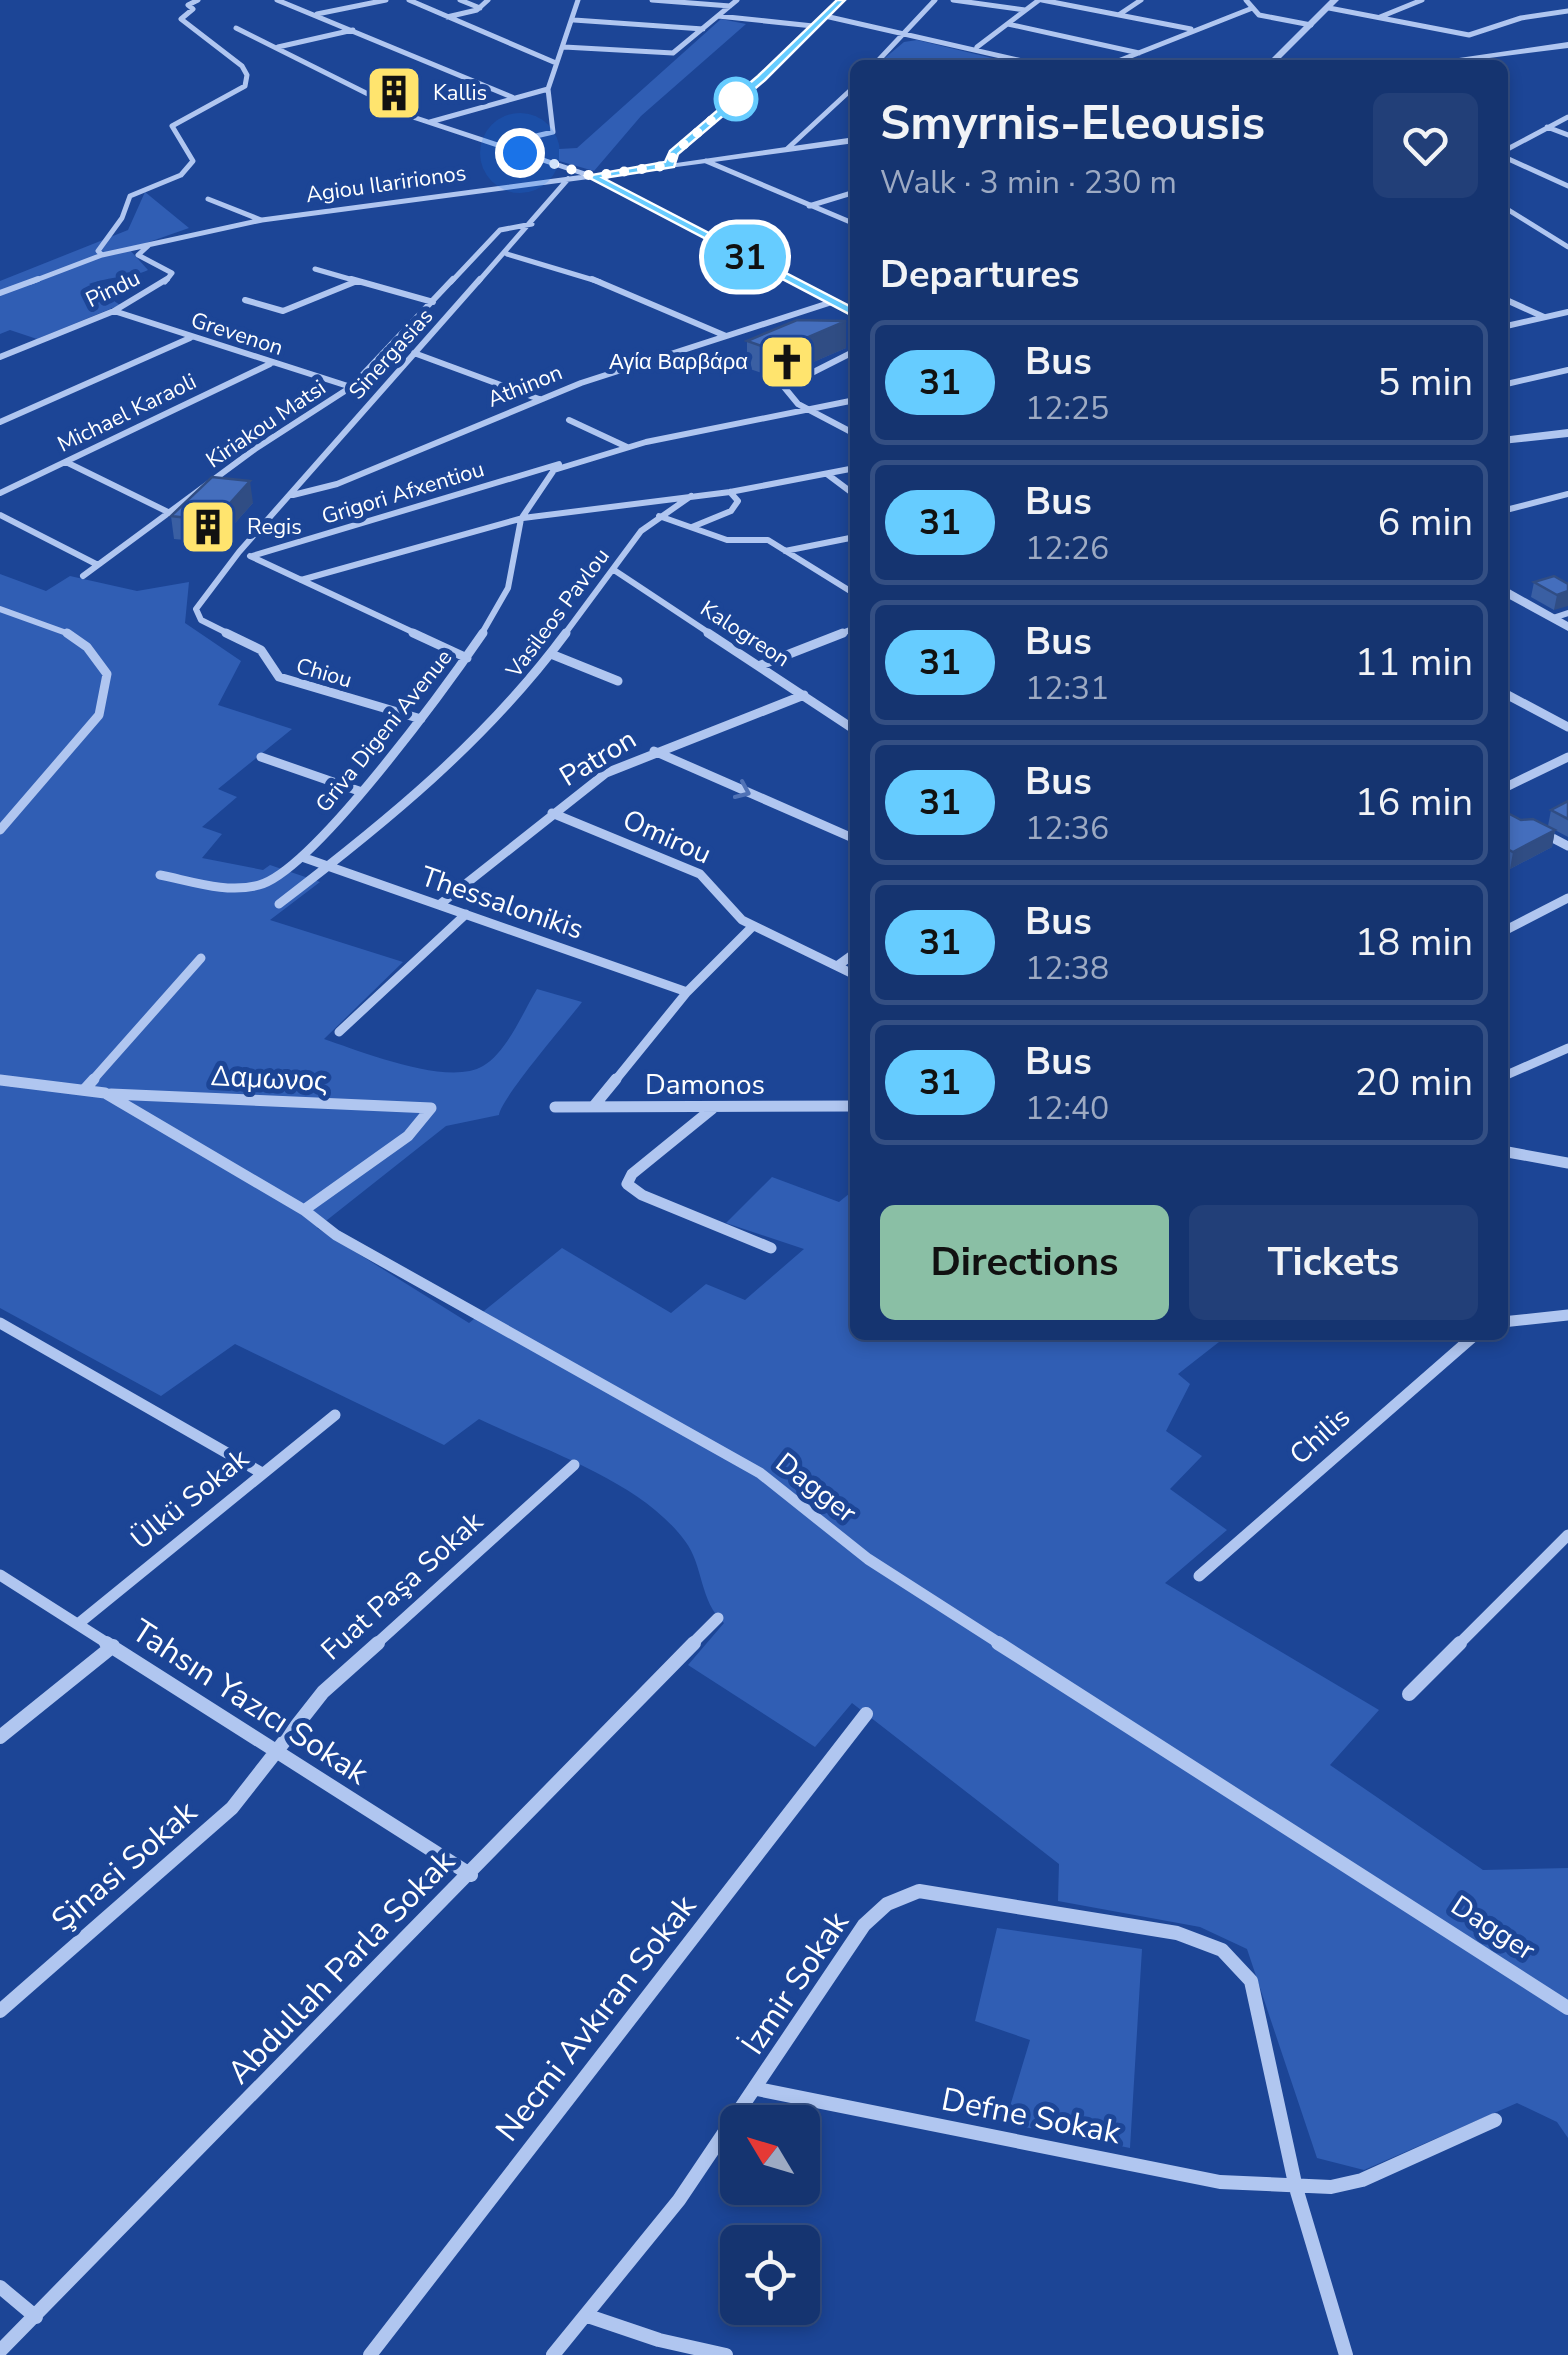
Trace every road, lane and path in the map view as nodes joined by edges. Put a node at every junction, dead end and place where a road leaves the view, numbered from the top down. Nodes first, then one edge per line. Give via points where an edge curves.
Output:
1 (198, 0) edge
2 (277, 0) edge
3 (386, 0) edge
4 (410, 0) edge
5 (460, 0) edge
6 (488, 0) edge
7 (578, 0) edge
8 (652, 0) edge
9 (737, 0) edge
10 (840, 0) edge
11 (935, 0) edge
12 (952, 0) edge
13 (1041, 0) edge
14 (1141, 0) edge
15 (1246, 0) edge
16 (1422, 0) edge
17 (1332, 4) edge
18 (730, 6) junction
19 (480, 8) junction
20 (1250, 8) junction
21 (1025, 10) junction
22 (1568, 11) edge
23 (316, 14) junction
24 (1119, 15) junction
25 (718, 16) junction
26 (824, 16) junction
27 (446, 18) junction
28 (1380, 18) junction
29 (574, 20) junction
30 (1008, 24) junction
31 (1311, 25) junction
32 (813, 26) junction
33 (236, 28) dead end
34 (702, 29) junction
35 (1191, 29) junction
36 (352, 30) junction
37 (905, 32) junction
38 (1568, 44) edge
39 (564, 47) junction
40 (977, 47) junction
41 (277, 48) junction
42 (1143, 54) junction
43 (879, 60) edge
44 (1022, 60) edge
45 (1124, 60) edge
46 (1274, 60) edge
47 (1454, 60) edge
48 (556, 62) junction
49 (548, 89) junction
50 (850, 91) edge
51 (512, 98) junction
52 (1568, 116) edge
53 (429, 123) junction
54 (1548, 127) junction
55 (1568, 135) edge
56 (850, 141) edge
57 (526, 142) junction
58 (491, 144) junction
59 (787, 149) junction
60 (1508, 150) edge
61 (520, 153) junction
62 (1508, 157) edge
63 (706, 161) junction
64 (670, 165) junction
65 (640, 169) junction
66 (592, 176) junction
67 (568, 179) junction
68 (1568, 186) edge
69 (619, 190) junction
70 (850, 193) edge
71 (208, 199) dead end
72 (808, 206) junction
73 (1508, 210) edge
74 (262, 220) junction
75 (850, 222) edge
76 (532, 224) junction
77 (160, 240) junction
78 (1568, 247) edge
79 (102, 254) junction
80 (506, 254) junction
81 (315, 268) dead end
82 (465, 269) junction
83 (492, 269) junction
84 (357, 281) junction
85 (0, 293) edge
86 (245, 300) dead end
87 (1508, 301) edge
88 (434, 302) junction
89 (832, 302) junction
90 (114, 311) junction
91 (850, 311) edge
92 (1568, 312) edge
93 (1544, 318) junction
94 (1508, 326) edge
95 (727, 336) junction
96 (190, 338) junction
97 (414, 354) junction
98 (850, 354) edge
99 (0, 358) edge
100 (270, 364) junction
101 (370, 369) junction
102 (1568, 370) edge
103 (397, 372) junction
104 (1508, 384) edge
105 (351, 387) junction
106 (540, 398) junction
107 (850, 401) edge
108 (814, 410) junction
109 (569, 420) dead end
110 (0, 422) edge
111 (850, 431) edge
112 (1568, 433) edge
113 (1508, 439) edge
114 (628, 447) junction
115 (66, 462) junction
116 (565, 462) junction
117 (850, 469) edge
118 (826, 474) junction
119 (850, 491) edge
120 (730, 492) junction
121 (0, 493) edge
122 (1568, 494) edge
123 (292, 496) junction
124 (691, 496) junction
125 (1508, 510) edge
126 (0, 514) edge
127 (170, 514) junction
128 (659, 516) junction
129 (523, 518) junction
130 (691, 528) junction
131 (850, 538) edge
132 (785, 550) junction
133 (239, 552) junction
134 (252, 556) junction
135 (98, 564) junction
136 (614, 570) junction
137 (83, 576) dead end
138 (301, 580) junction
139 (850, 591) edge
140 (1508, 591) edge
141 (0, 609) edge
142 (1561, 616) edge
143 (1568, 627) edge
144 (850, 630) edge
145 (551, 654) junction
146 (467, 658) junction
147 (761, 665) junction
148 (618, 681) dead end
149 (804, 695) junction
150 (1508, 695) edge
151 (421, 719) junction
152 (850, 727) edge
153 (1568, 727) edge
154 (654, 751) junction
155 (1568, 756) edge
156 (261, 757) dead end
157 (1508, 786) edge
158 (358, 791) junction
159 (552, 813) junction
160 (1535, 829) edge
161 (0, 830) edge
162 (850, 837) edge
163 (1568, 846) edge
164 (302, 857) junction
165 (331, 866) junction
166 (160, 876) dead end
167 (1568, 898) edge
168 (279, 904) dead end
169 (439, 905) junction
170 (466, 914) junction
171 (752, 927) junction
172 (1508, 929) edge
173 (850, 957) edge
174 (201, 958) dead end
175 (837, 966) junction
176 (850, 972) edge
177 (687, 992) junction
178 (339, 1032) dead end
179 (1568, 1048) edge
180 (1508, 1074) edge
181 (0, 1080) edge
182 (84, 1090) junction
183 (105, 1093) junction
184 (555, 1107) dead end
185 (592, 1107) junction
186 (850, 1108) edge
187 (712, 1109) junction
188 (1508, 1152) edge
189 (1568, 1163) edge
190 (304, 1210) junction
191 (772, 1248) dead end
192 (1568, 1315) edge
193 (1508, 1321) edge
194 (0, 1323) edge
195 (1469, 1340) edge
196 (335, 1415) dead end
197 (574, 1465) dead end
198 (262, 1472) junction
199 (1568, 1535) edge
200 (0, 1574) edge
201 (1199, 1576) dead end
202 (718, 1618) dead end
203 (78, 1624) junction
204 (113, 1646) junction
205 (1408, 1694) dead end
206 (866, 1714) dead end
207 (0, 1737) edge
208 (278, 1755) junction
209 (471, 1874) junction
210 (1568, 2008) edge
211 (0, 2012) edge
212 (757, 2090) junction
213 (1495, 2120) dead end
214 (1296, 2188) junction
215 (0, 2288) edge
216 (588, 2316) junction
217 (36, 2317) junction
218 (0, 2351) edge
219 (370, 2355) edge
220 (553, 2355) edge
221 (726, 2355) edge
222 (1346, 2355) edge

1 - 79 street via 180,19 242,66 248,81 172,126 194,161 181,175 130,196 122,218 101,241
2 - 23 street
3 - 23 street
4 - 27 street
5 - 19 street
6 - 19 street
7 - 29 street
8 - 18 street
9 - 18 street
10 - 26 street
11 - 37 street
12 - 21 street
13 - 21 street
13 - 24 street
14 - 24 street
15 - 20 street
16 - 28 street
17 - 28 street
17 - 31 street
18 - 25 street
19 - 27 street
20 - 31 street
20 - 35 street
21 - 30 street
22 - 28 street via 1469,36
23 - 36 street
24 - 35 street
25 - 32 street
25 - 34 street
26 - 32 street
26 - 37 street
27 - 48 street
29 - 34 street
29 - 39 street
30 - 40 street
30 - 42 street
31 - 46 street
32 - 64 street via 674,153
33 - 41 street
34 - 39 street via 669,54
35 - 42 street
36 - 41 street
36 - 51 street
37 - 40 street
37 - 43 street
38 - 47 street
39 - 48 street
40 - 44 street
41 - 53 street
42 - 45 street
48 - 49 street
49 - 51 street
49 - 57 street via 553,132
50 - 59 street
51 - 53 street
52 - 54 street
53 - 58 street
54 - 55 street
54 - 60 street
56 - 59 street, Agiou Ilaririonos
57 - 58 street
57 - 61 street
58 - 61 street
59 - 63 street, Agiou Ilaririonos
61 - 66 street
62 - 68 street
63 - 64 street, Agiou Ilaririonos
63 - 72 street
64 - 65 street, Agiou Ilaririonos
65 - 66 street, Agiou Ilaririonos
65 - 69 street via 619,180
66 - 67 street, Agiou Ilaririonos
66 - 69 street
67 - 74 street, Agiou Ilaririonos
67 - 76 street, Sinergasias
69 - 89 street
70 - 72 street
71 - 74 street
72 - 75 street
73 - 78 street
74 - 77 street, Agiou Ilaririonos
76 - 80 street, Sinergasias
76 - 82 street, Kiriakou Matsi via 500,230
77 - 79 street, Agiou Ilaririonos
77 - 90 street, Pindu via 138,255 171,277
79 - 85 street, Agiou Ilaririonos
80 - 83 street, Sinergasias
80 - 95 street via 580,274
81 - 84 street
82 - 83 street
82 - 88 street, Kiriakou Matsi
83 - 97 street, Sinergasias
84 - 86 street via 283,311
84 - 88 street
87 - 93 street
88 - 101 street, Kiriakou Matsi
89 - 91 street
89 - 95 street, Athinon
90 - 96 street, Grevenon
90 - 99 street, Pindu
92 - 93 street
93 - 94 street
95 - 106 street, Athinon
96 - 100 street, Grevenon
96 - 110 street
97 - 103 street, Sinergasias
97 - 106 street
98 - 108 street via 786,384 794,400
100 - 105 street, Grevenon
100 - 115 street, Michael Karaoli
101 - 103 street
101 - 105 street, Kiriakou Matsi
102 - 104 street
103 - 123 street, Sinergasias
105 - 127 street, Kiriakou Matsi via 255,448
106 - 123 street, Athinon via 337,484
107 - 108 street
108 - 111 street
108 - 114 street
109 - 114 street
112 - 113 street
114 - 116 street
115 - 121 street, Michael Karaoli
115 - 127 street
116 - 129 street, Griva Digeni Avenue
116 - 134 street, Grigori Afxentiou
117 - 118 street, Vasileos Pavlou
118 - 119 street
118 - 120 street, Vasileos Pavlou
120 - 124 street, Vasileos Pavlou
120 - 130 street via 738,501 734,510
122 - 125 street
123 - 133 street, Sinergasias
124 - 128 street, Vasileos Pavlou
124 - 129 street
126 - 135 street
127 - 135 street, Kiriakou Matsi
128 - 130 street
128 - 136 street, Vasileos Pavlou
129 - 138 street
129 - 146 street, Griva Digeni Avenue via 507,592
130 - 132 street via 727,540 763,538
131 - 132 street
132 - 139 street
133 - 134 street
133 - 151 street, Chiou via 199,603 198,618 256,646 279,678
134 - 138 street
135 - 137 street, Kiriakou Matsi
136 - 145 street, Vasileos Pavlou
136 - 147 street, Kalogreon
138 - 146 street
140 - 142 street
141 - 161 street via 56,624 83,642 99,659 106,690 99,715
142 - 143 street
144 - 147 street
145 - 148 street
145 - 165 street, Vasileos Pavlou via 445,770
146 - 151 street, Griva Digeni Avenue
147 - 149 street, Kalogreon
149 - 152 street, Kalogreon
149 - 154 street, Patron
150 - 153 street
151 - 158 street, Griva Digeni Avenue
154 - 159 street, Patron via 606,773
154 -> 162 street
155 - 157 street
156 - 158 street
158 - 164 street, Griva Digeni Avenue
159 - 169 street, Patron
159 - 171 street, Omirou via 700,874
160 - 163 street
164 - 165 street, Thessalonikis
164 - 166 street, Griva Digeni Avenue via 261,885
165 - 168 street, Vasileos Pavlou
165 - 169 street, Thessalonikis
167 - 172 street
169 - 170 street, Thessalonikis
170 - 177 street, Thessalonikis
170 - 178 street
171 - 175 street, Omirou
171 - 177 street
173 - 175 street
174 - 182 street
175 - 176 street, Omirou
177 - 185 street
179 - 180 street
181 - 182 street, Dagger
182 - 183 street, Dagger
183 - 190 street, Dagger
183 - 190 street, Δαμωνος via 430,1108 408,1136
184 - 185 street, Damonos
185 - 187 street, Damonos
186 - 187 street, Damonos
187 - 191 street via 628,1179 635,1192
188 - 189 street
190 - 210 street, Dagger via 760,1473 868,1558
192 - 193 street
194 - 198 street
195 - 201 street, Chilis
196 - 198 street, Ülkü Sokak
197 - 208 street, Fuat Paşa Sokak via 323,1692
198 - 203 street, Ülkü Sokak
199 - 205 street
200 - 203 street, Tahsın Yazıcı Sokak
202 - 209 street, Abdullah Parla Sokak
203 - 204 street, Tahsın Yazıcı Sokak
204 - 207 street
204 - 208 street, Tahsın Yazıcı Sokak
206 - 219 street, Necmi Avkıran Sokak
208 - 209 street, Tahsın Yazıcı Sokak
208 - 211 street, Şinasi Sokak via 232,1808
209 - 217 street, Abdullah Parla Sokak
212 - 214 street, Defne Sokak via 1220,2182
212 - 214 street, İzmir Sokak via 864,1924 887,1904 919,1892 1176,1932 1222,1950 1251,1981
212 - 216 street, İzmir Sokak
213 - 214 street, Defne Sokak via 1362,2180
214 - 222 street
215 - 217 street
216 - 220 street, İzmir Sokak
216 - 221 street
217 - 218 street, Abdullah Parla Sokak

